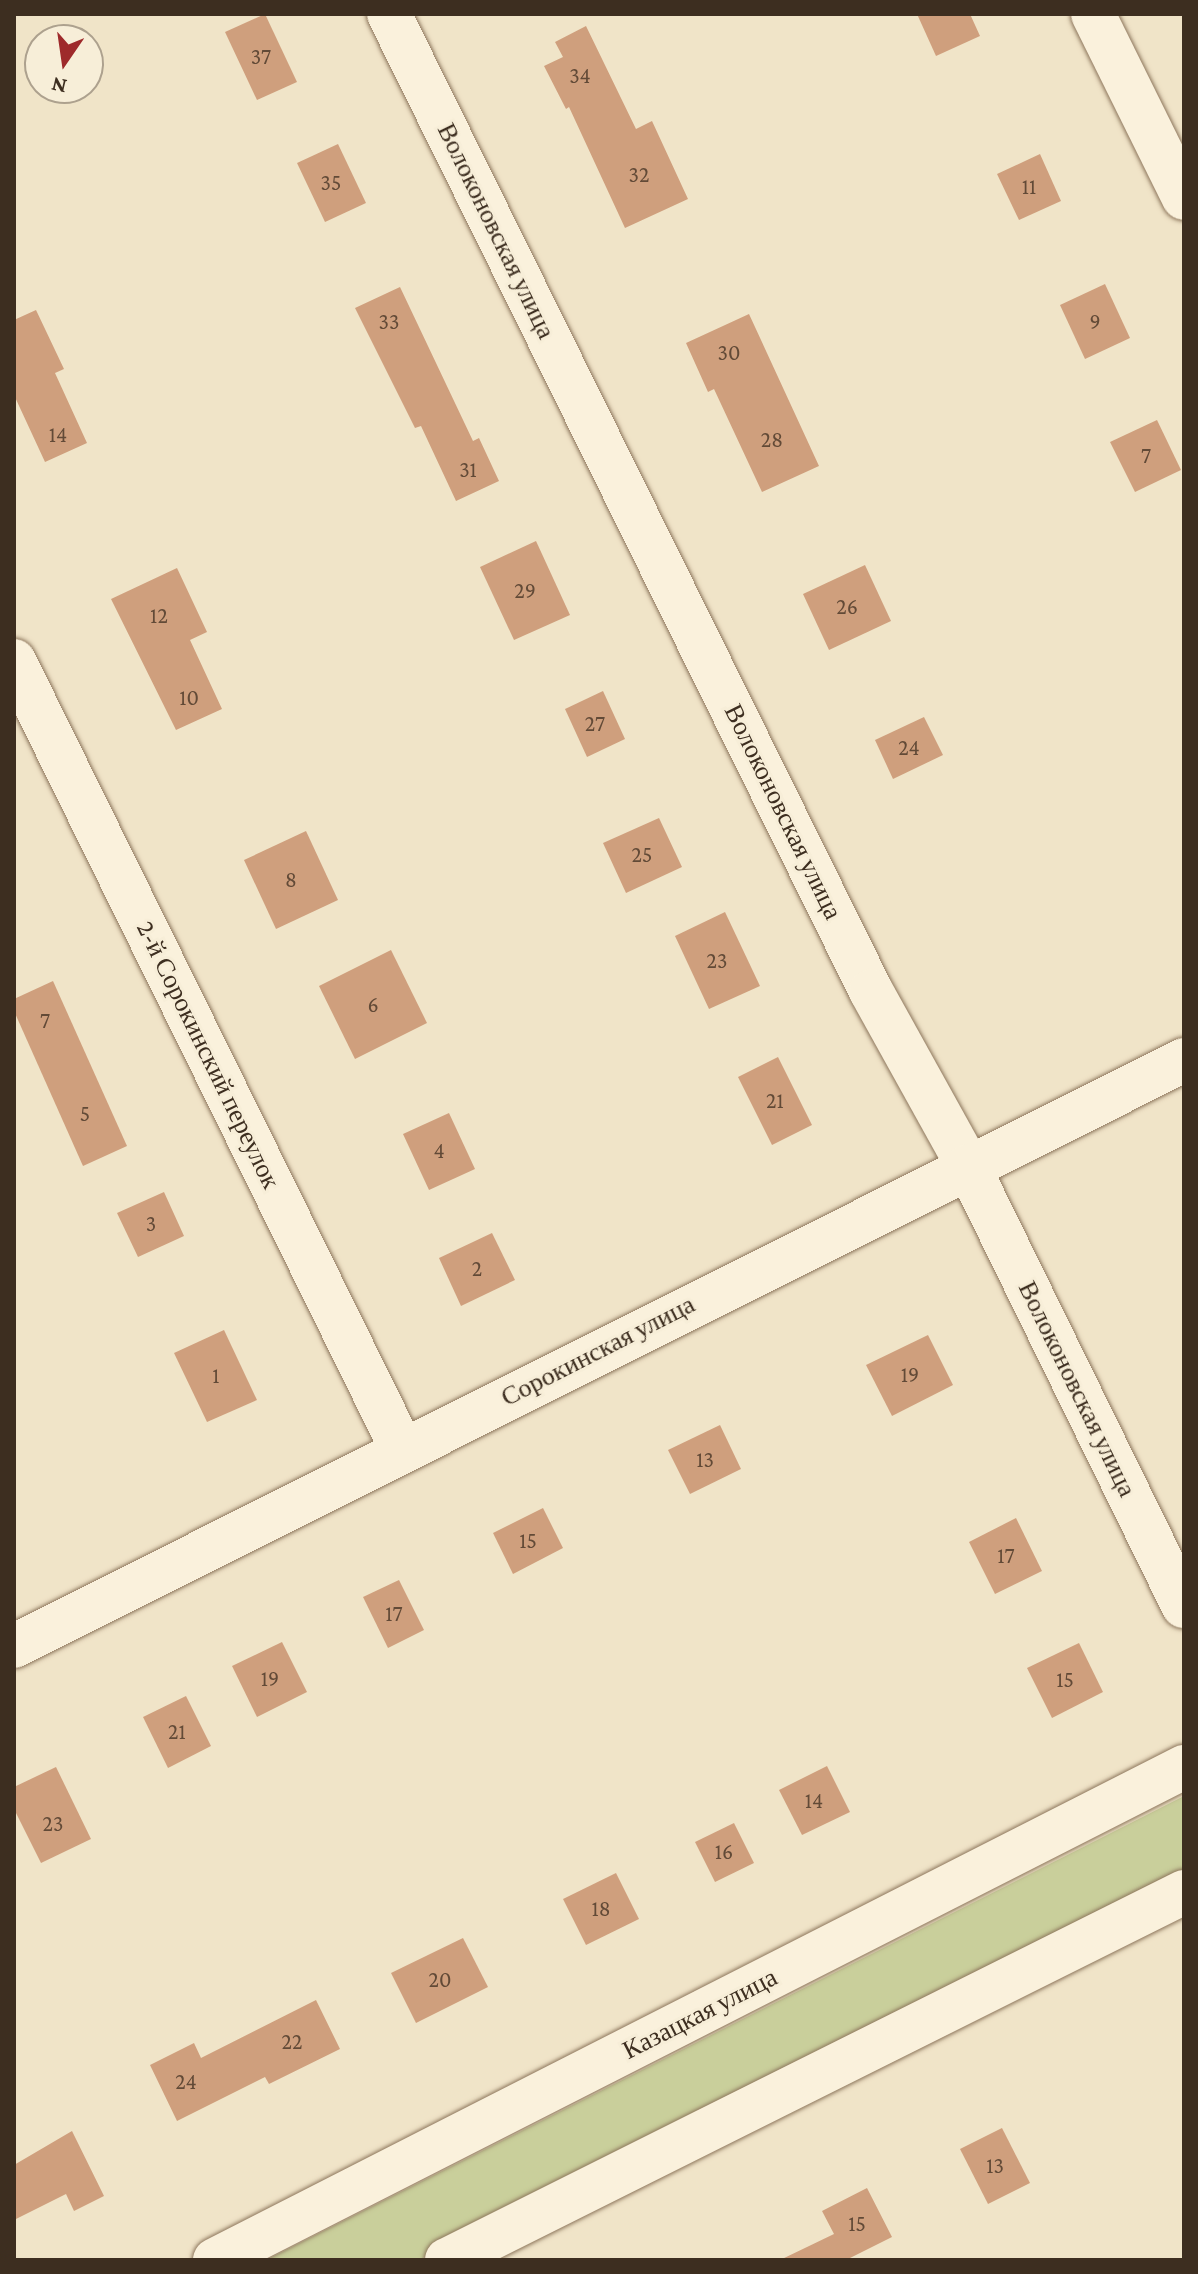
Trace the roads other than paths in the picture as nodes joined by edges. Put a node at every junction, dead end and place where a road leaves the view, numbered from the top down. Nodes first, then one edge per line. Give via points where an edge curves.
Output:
1 (389, 14) edge
2 (1093, 14) edge
3 (1184, 198) edge
4 (14, 661) edge
5 (1184, 1060) edge
6 (968, 1166) junction
7 (402, 1449) junction
8 (1184, 1606) edge
9 (14, 1646) edge
10 (1184, 1767) edge
11 (1184, 1892) edge
12 (215, 2260) edge
13 (447, 2260) edge

1 - 6 street, Волоконовская улица via 871,991
2 - 3 street
4 - 7 street, 2-й Сорокинский переулок
5 - 6 street, Сорокинская улица
6 - 7 street, Сорокинская улица
6 - 8 street, Волоконовская улица
7 - 9 street, Сорокинская улица
10 - 12 street, Казацкая улица
11 - 13 street

